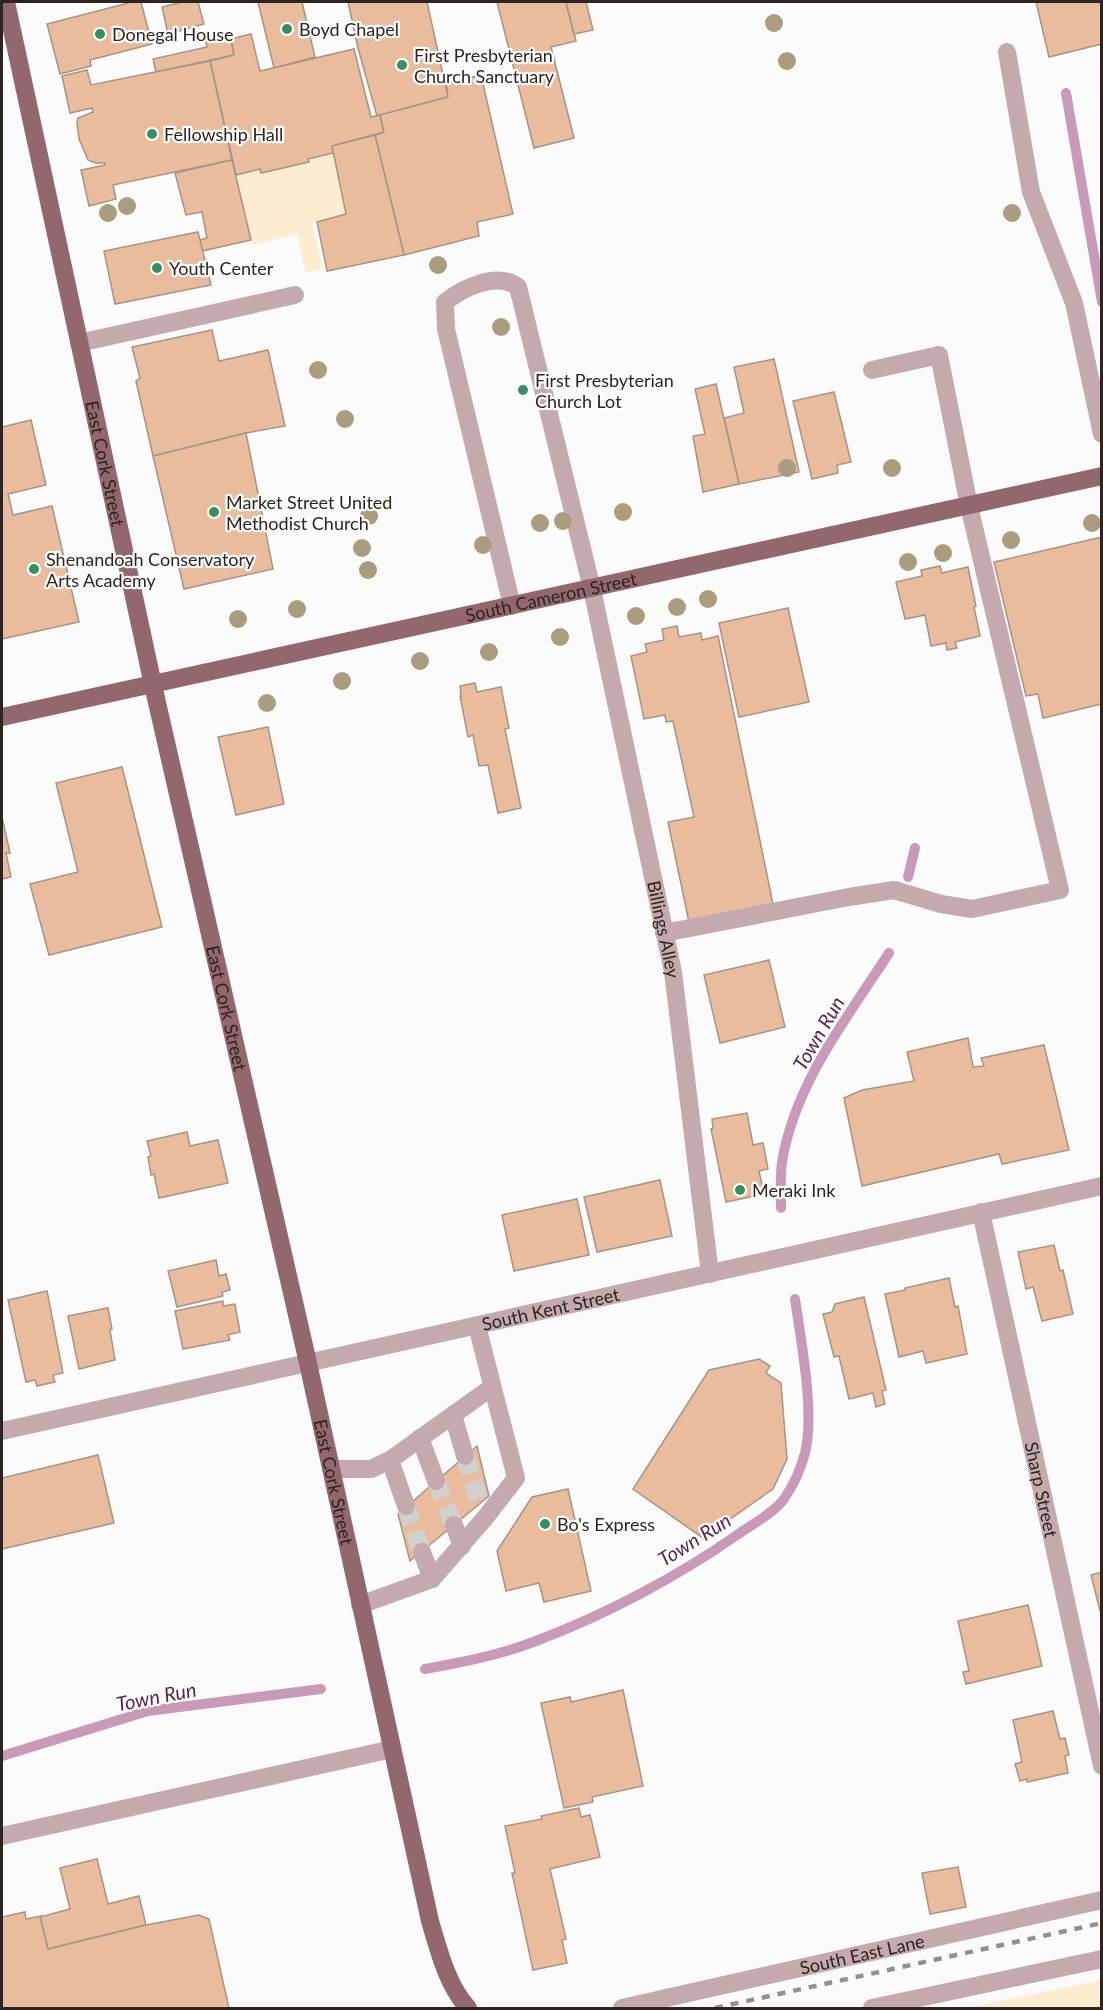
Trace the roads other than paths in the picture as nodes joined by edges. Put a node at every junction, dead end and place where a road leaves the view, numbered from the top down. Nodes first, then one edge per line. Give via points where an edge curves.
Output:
1 (6, 2) edge
2 (1007, 52) dead end
3 (295, 295) dead end
4 (79, 342) junction
5 (872, 370) dead end
6 (1101, 434) edge
7 (1101, 476) edge
8 (969, 506) junction
9 (592, 589) junction
10 (512, 606) junction
11 (153, 685) junction
12 (2, 717) edge
13 (664, 933) junction
14 (1101, 1186) edge
15 (981, 1212) junction
16 (710, 1274) junction
17 (477, 1326) junction
18 (308, 1364) junction
19 (492, 1387) junction
20 (453, 1414) junction
21 (2, 1431) edge
22 (420, 1438) junction
23 (465, 1456) tunnel mouth
24 (390, 1460) junction
25 (331, 1469) junction
26 (436, 1481) tunnel mouth
27 (406, 1506) tunnel mouth
28 (454, 1525) tunnel mouth
29 (462, 1546) junction
30 (422, 1552) tunnel mouth
31 (432, 1579) junction
32 (360, 1605) junction
33 (392, 1749) junction
34 (1101, 1766) edge
35 (2, 1836) edge
36 (1101, 1900) edge
37 (1101, 1959) edge
38 (466, 2007) edge
39 (622, 2008) edge
40 (872, 2008) edge

1 - 4 main road, East Cork Street
2 - 6 street via 1031,192 1074,303
3 - 4 street
4 - 11 main road, East Cork Street
5 - 8 street via 939,355
7 - 8 main road, South Cameron Street
8 - 9 main road, South Cameron Street
8 - 13 street via 1060,890 972,909 894,890
9 - 10 main road, South Cameron Street
9 - 10 street, Billings Alley via 518,287 511,282 492,280 454,294 445,302 444,310
9 - 13 street, Billings Alley
10 - 11 main road, South Cameron Street
11 - 12 main road, South Cameron Street
11 - 18 main road, East Cork Street
13 - 16 street, Billings Alley via 673,972
14 - 15 street, South Kent Street
15 - 16 street, South Kent Street
15 - 34 street, Sharp Street
16 - 17 street, South Kent Street
17 - 18 street, South Kent Street
17 - 19 street
18 - 21 street, South Kent Street
18 - 25 main road, East Cork Street
19 - 20 street
19 - 29 street via 516,1478 482,1511
20 - 22 street
20 - 23 street
22 - 24 street
22 - 26 street
24 - 25 street via 371,1469
24 - 27 street
25 - 32 main road, East Cork Street
28 - 29 street
29 - 31 street
30 - 31 street
31 - 32 street
32 - 33 main road, East Cork Street
33 - 35 street
33 - 38 main road, East Cork Street via 430,1921 441,1956
36 - 39 street, South East Lane
37 - 40 street

